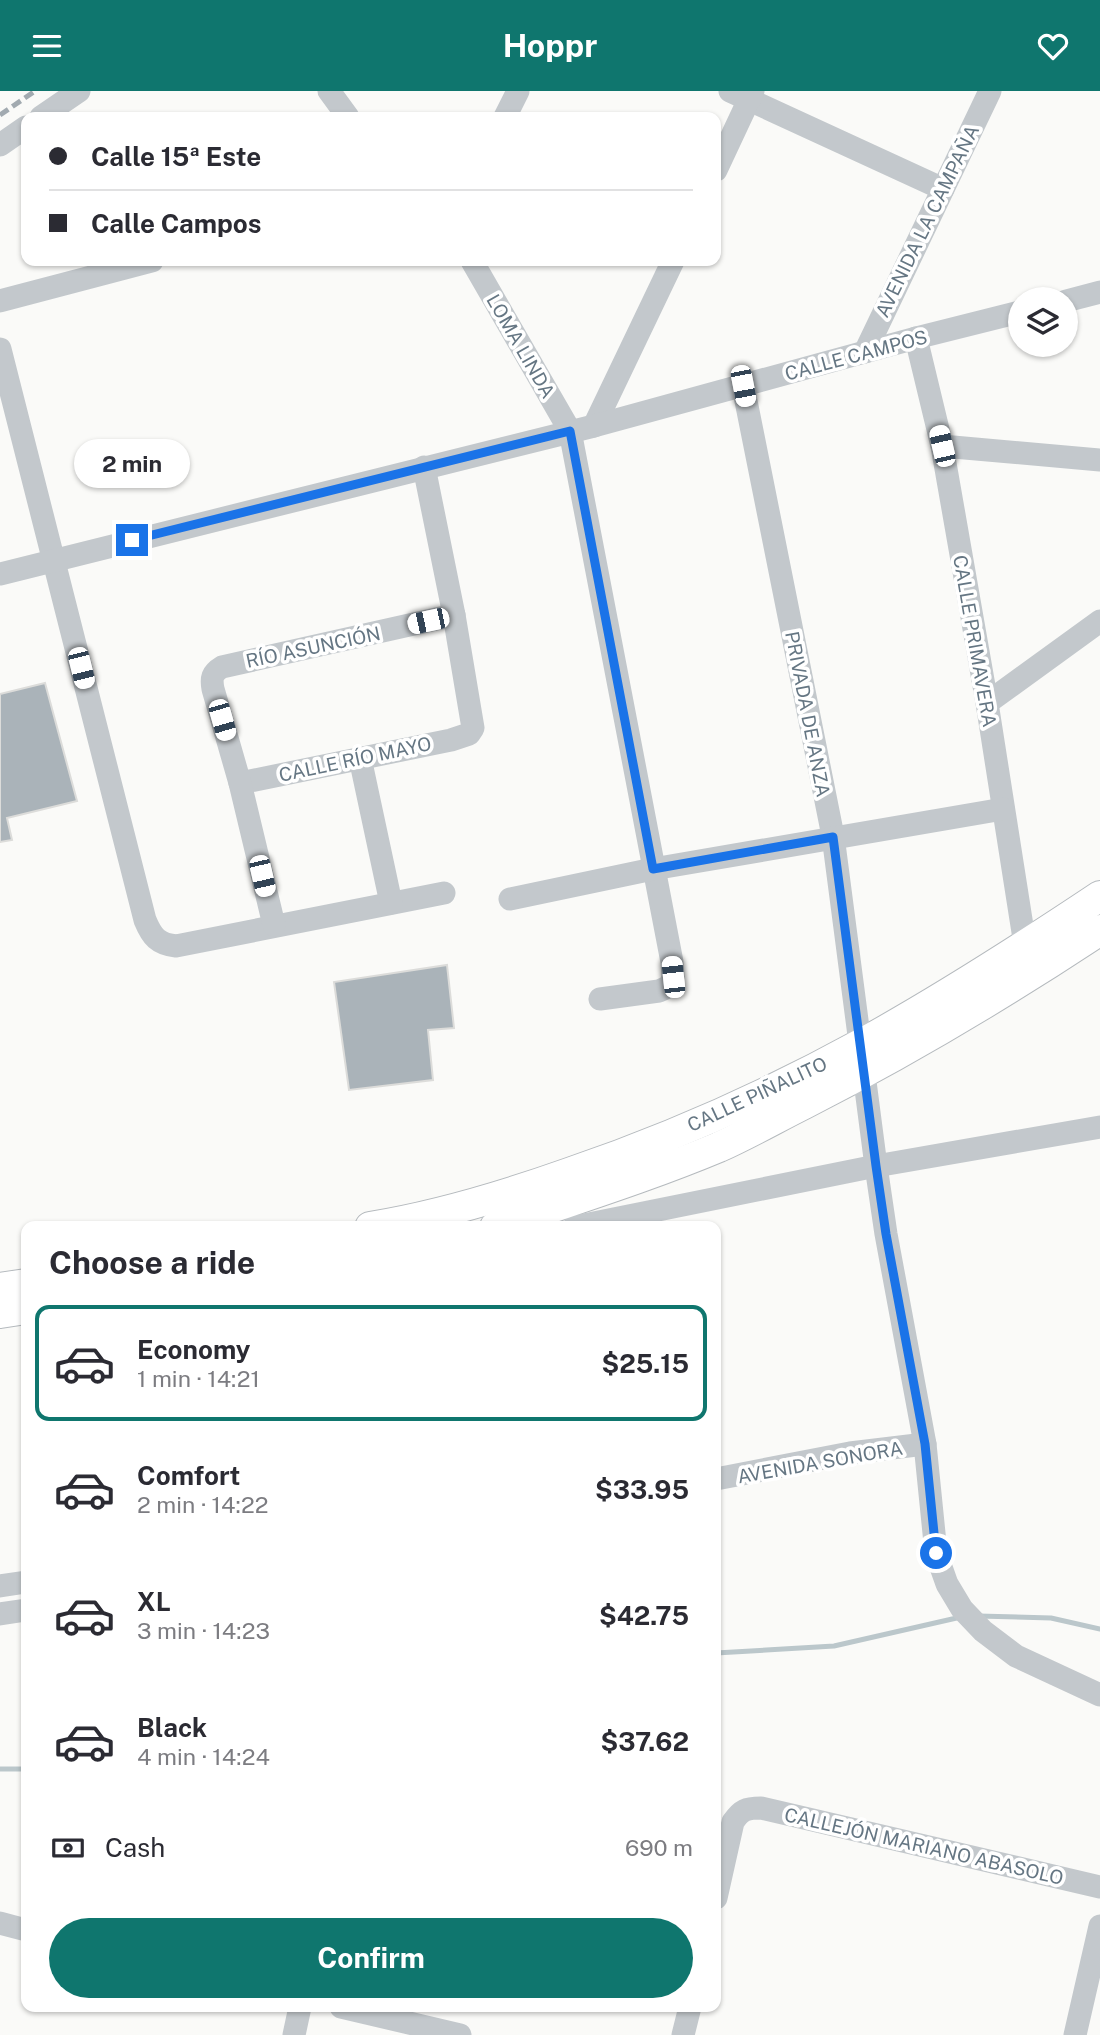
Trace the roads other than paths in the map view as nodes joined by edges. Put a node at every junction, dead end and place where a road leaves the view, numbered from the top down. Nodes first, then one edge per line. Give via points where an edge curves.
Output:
1 (79, 91) edge
2 (330, 91) edge
3 (518, 91) edge
4 (990, 91) edge
5 (744, 94) edge
6 (48, 112) edge
7 (345, 112) edge
8 (508, 112) edge
9 (21, 130) edge
10 (0, 145) edge
11 (721, 156) edge
12 (943, 189) junction
13 (133, 266) edge
14 (475, 266) edge
15 (671, 266) edge
16 (1100, 292) edge
17 (1078, 298) edge
18 (0, 302) edge
19 (1008, 315) edge
20 (916, 338) junction
21 (0, 349) edge
22 (865, 352) junction
23 (743, 386) junction
24 (594, 426) junction
25 (570, 431) junction
26 (942, 446) junction
27 (1100, 460) edge
28 (424, 467) junction
29 (53, 560) junction
30 (0, 574) edge
31 (454, 615) junction
32 (1100, 621) edge
33 (987, 703) junction
34 (360, 758) junction
35 (240, 783) junction
36 (1003, 809) junction
37 (833, 837) junction
38 (653, 869) junction
39 (444, 893) dead end
40 (1100, 896) edge
41 (510, 898) dead end
42 (391, 903) junction
43 (274, 925) junction
44 (1100, 930) edge
45 (1025, 945) junction
46 (600, 999) dead end
47 (863, 1058) junction
48 (1100, 1127) edge
49 (876, 1166) junction
50 (506, 1217) edge
51 (408, 1221) edge
52 (604, 1221) edge
53 (21, 1285) edge
54 (0, 1288) edge
55 (21, 1310) edge
56 (0, 1313) edge
57 (925, 1444) junction
58 (721, 1478) edge
59 (21, 1583) edge
60 (0, 1586) edge
61 (21, 1611) edge
62 (0, 1614) edge
63 (1100, 1695) edge
64 (721, 1876) edge
65 (1100, 1887) edge
66 (0, 1923) edge
67 (1100, 1926) edge
68 (21, 1929) edge
69 (299, 2012) edge
70 (362, 2012) edge
71 (689, 2012) edge
72 (294, 2035) edge
73 (460, 2035) edge
74 (683, 2035) edge
75 (1074, 2035) edge

1 - 6 street
2 - 7 street
3 - 8 street
4 - 12 street, AVENIDA LA CAMPAÑA
5 - 11 street
5 - 12 street
9 - 10 street
12 - 22 street, AVENIDA LA CAMPAÑA
13 - 18 street
14 - 25 street, LOMA LINDA
15 - 24 street
16 - 17 street
19 - 20 street, CALLE CAMPOS
20 - 22 street, CALLE CAMPOS
20 - 26 street, CALLE PRIMAVERA
21 - 29 street
22 - 23 street, CALLE CAMPOS
23 - 24 street, CALLE CAMPOS
23 - 37 street, PRIVADA DE ANZA
24 - 25 street, CALLE CAMPOS
25 - 28 street, CALLE CAMPOS
25 - 38 street, LOMA LINDA
26 - 27 street
26 - 33 street, CALLE PRIMAVERA
28 - 29 street, CALLE CAMPOS
28 - 31 street
29 - 30 street, CALLE CAMPOS
29 - 43 street via 151,935 176,946
31 - 34 street, CALLE RÍO MAYO via 473,728 469,734
31 - 35 street, RÍO ASUNCIÓN via 214,672 213,689
32 - 33 street
33 - 36 street, CALLE PRIMAVERA
34 - 35 street, CALLE RÍO MAYO
34 - 42 street
35 - 43 street
36 - 37 street
36 - 45 street, CALLE PRIMAVERA
37 - 38 street
37 - 47 street, PRIVADA DE ANZA
38 - 41 street
38 - 46 street, LOMA LINDA via 671,962 670,986
39 - 42 street
40 - 45 main road, CALLE PIÑALITO
42 - 43 street
44 - 47 main road, CALLE PIÑALITO via 1038,971
45 - 47 main road, CALLE PIÑALITO
47 - 49 street, PRIVADA DE ANZA
47 - 50 main road, CALLE PIÑALITO via 618,1157
48 - 49 street
49 - 52 street
49 - 57 street, PRIVADA DE ANZA
50 - 51 main road, CALLE PIÑALITO
53 - 54 main road
55 - 56 main road
57 - 58 street, AVENIDA SONORA
57 - 63 street, PRIVADA DE ANZA via 936,1553 962,1609 1016,1656
59 - 60 street
61 - 62 street
64 - 65 street, CALLEJÓN MARIANO ABASOLO via 733,1822 748,1808 761,1808
66 - 68 street
67 - 75 street
69 - 72 street
70 - 73 street
71 - 74 street

